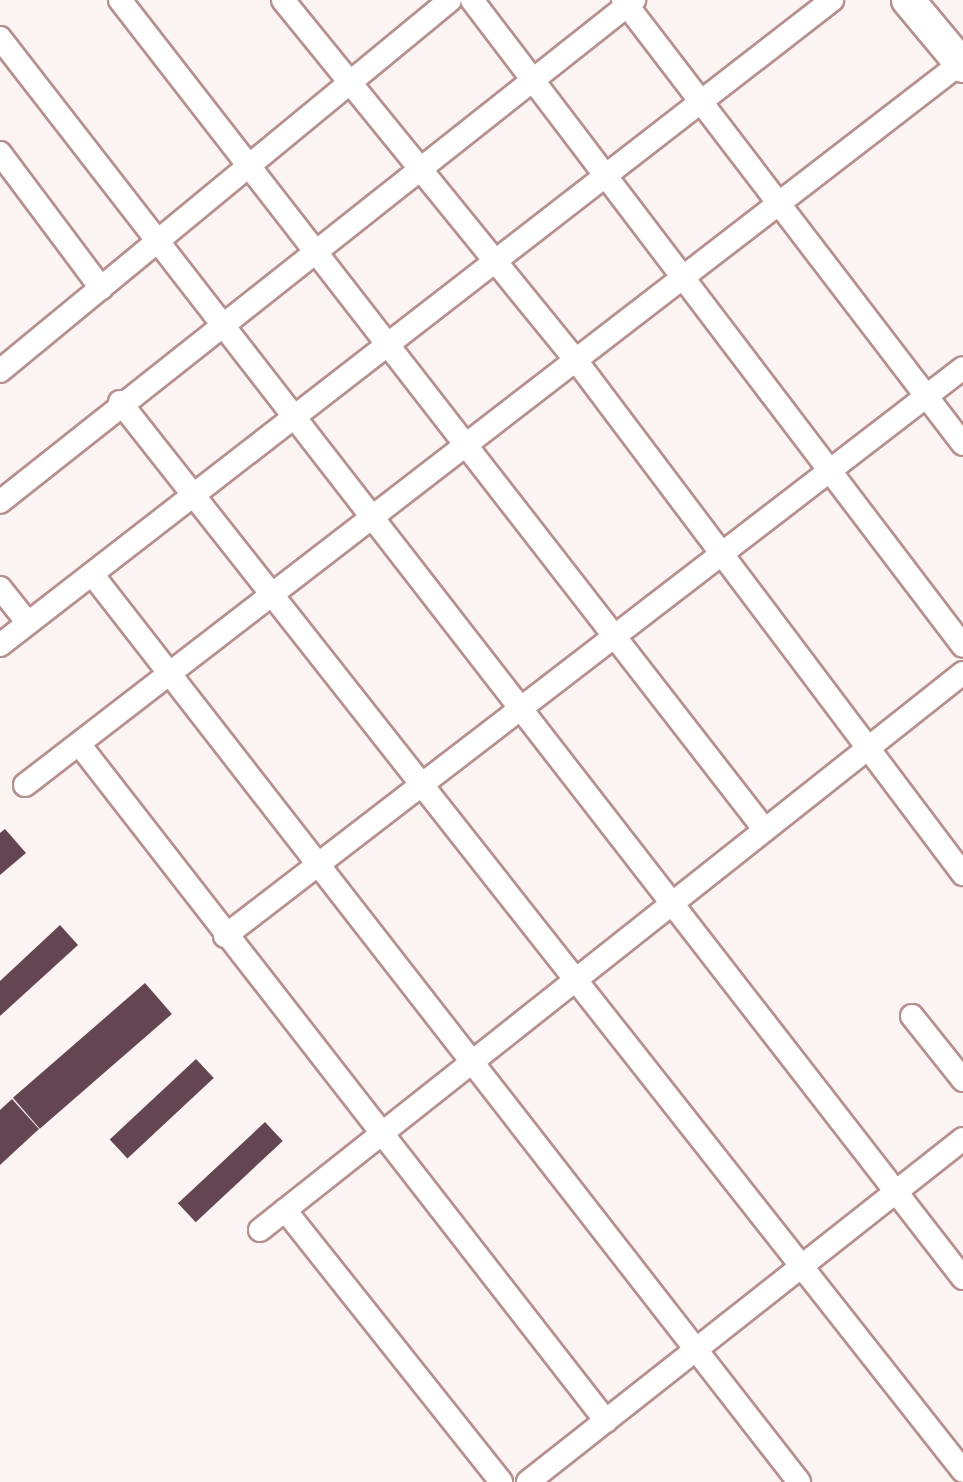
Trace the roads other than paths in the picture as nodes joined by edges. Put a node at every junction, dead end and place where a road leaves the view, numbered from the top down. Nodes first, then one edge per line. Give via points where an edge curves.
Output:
1 (120, 0) edge
2 (283, 0) edge
3 (450, 0) edge
4 (472, 0) edge
5 (832, 0) edge
6 (908, 0) edge
7 (628, 2) edge
8 (0, 39) edge
9 (962, 64) edge
10 (532, 79) junction
11 (350, 82) junction
12 (700, 101) junction
13 (0, 153) edge
14 (249, 166) junction
15 (419, 168) junction
16 (604, 174) junction
17 (779, 203) junction
18 (157, 242) junction
19 (314, 250) junction
20 (494, 259) junction
21 (682, 277) junction
22 (101, 288) junction
23 (220, 324) junction
24 (387, 343) junction
25 (576, 360) junction
26 (963, 368) edge
27 (0, 371) edge
28 (926, 396) junction
29 (120, 402) junction
30 (292, 417) junction
31 (963, 444) edge
32 (466, 445) junction
33 (830, 471) junction
34 (192, 495) junction
35 (0, 502) edge
36 (371, 518) junction
37 (721, 554) junction
38 (92, 574) junction
39 (0, 588) edge
40 (271, 595) junction
41 (28, 623) junction
42 (615, 636) junction
43 (0, 645) edge
44 (963, 646) edge
45 (963, 673) edge
46 (170, 674) junction
47 (520, 710) junction
48 (79, 744) junction
49 (868, 749) junction
50 (25, 785) dead end
51 (421, 785) junction
52 (765, 830) junction
53 (318, 864) junction
54 (963, 874) edge
55 (671, 904) junction
56 (225, 936) junction
57 (575, 980) junction
58 (912, 1016) dead end
59 (472, 1062) junction
60 (963, 1080) edge
61 (381, 1135) junction
62 (963, 1139) edge
63 (895, 1193) junction
64 (285, 1210) junction
65 (260, 1230) dead end
66 (802, 1267) junction
67 (963, 1278) edge
68 (696, 1350) junction
69 (606, 1421) junction
70 (963, 1471) edge
71 (501, 1482) edge
72 (528, 1482) edge
73 (799, 1482) edge

1 - 14 street
2 - 11 street
3 - 11 street
4 - 10 street
5 - 12 street
6 - 9 street
7 - 10 street
7 - 12 street
8 - 18 street
9 - 17 street
10 - 15 street
10 - 16 street
11 - 14 street
11 - 15 street
12 - 16 street
12 - 17 street
13 - 22 street
14 - 18 street
14 - 19 street
15 - 19 street
15 - 20 street
16 - 20 street
16 - 21 street
17 - 21 street
17 - 28 street
18 - 22 street
18 - 23 street
19 - 23 street
19 - 24 street
20 - 24 street
20 - 25 street
21 - 25 street
21 - 33 street
22 - 27 street
23 - 29 street
23 - 30 street
24 - 30 street
24 - 32 street
25 - 32 street
25 - 37 street
26 - 28 street
28 - 31 street
28 - 33 street
29 - 34 street
29 - 35 street
30 - 34 street
30 - 36 street
32 - 36 street
32 - 42 street
33 - 37 street
33 - 44 street
34 - 38 street
34 - 40 street
36 - 40 street
36 - 47 street
37 - 42 street
37 - 49 street
38 - 41 street
38 - 46 street
39 - 41 street
40 - 46 street
40 - 51 street
41 - 43 street
42 - 47 street
42 - 52 street
45 - 49 street
46 - 48 street
46 - 53 street
47 - 51 street
47 - 55 street
48 - 50 street
48 - 56 street
49 - 52 street
49 - 54 street
51 - 53 street
51 - 57 street
52 - 55 street
53 - 56 street
53 - 59 street
55 - 57 street
55 - 63 street
56 - 61 street
57 - 59 street
57 - 66 street
58 - 60 street
59 - 61 street
59 - 68 street
61 - 64 street
61 - 69 street
62 - 63 street
63 - 66 street
63 - 67 street
64 - 65 street
64 - 71 street
66 - 68 street
66 - 70 street
68 - 69 street
68 - 73 street
69 - 72 street

